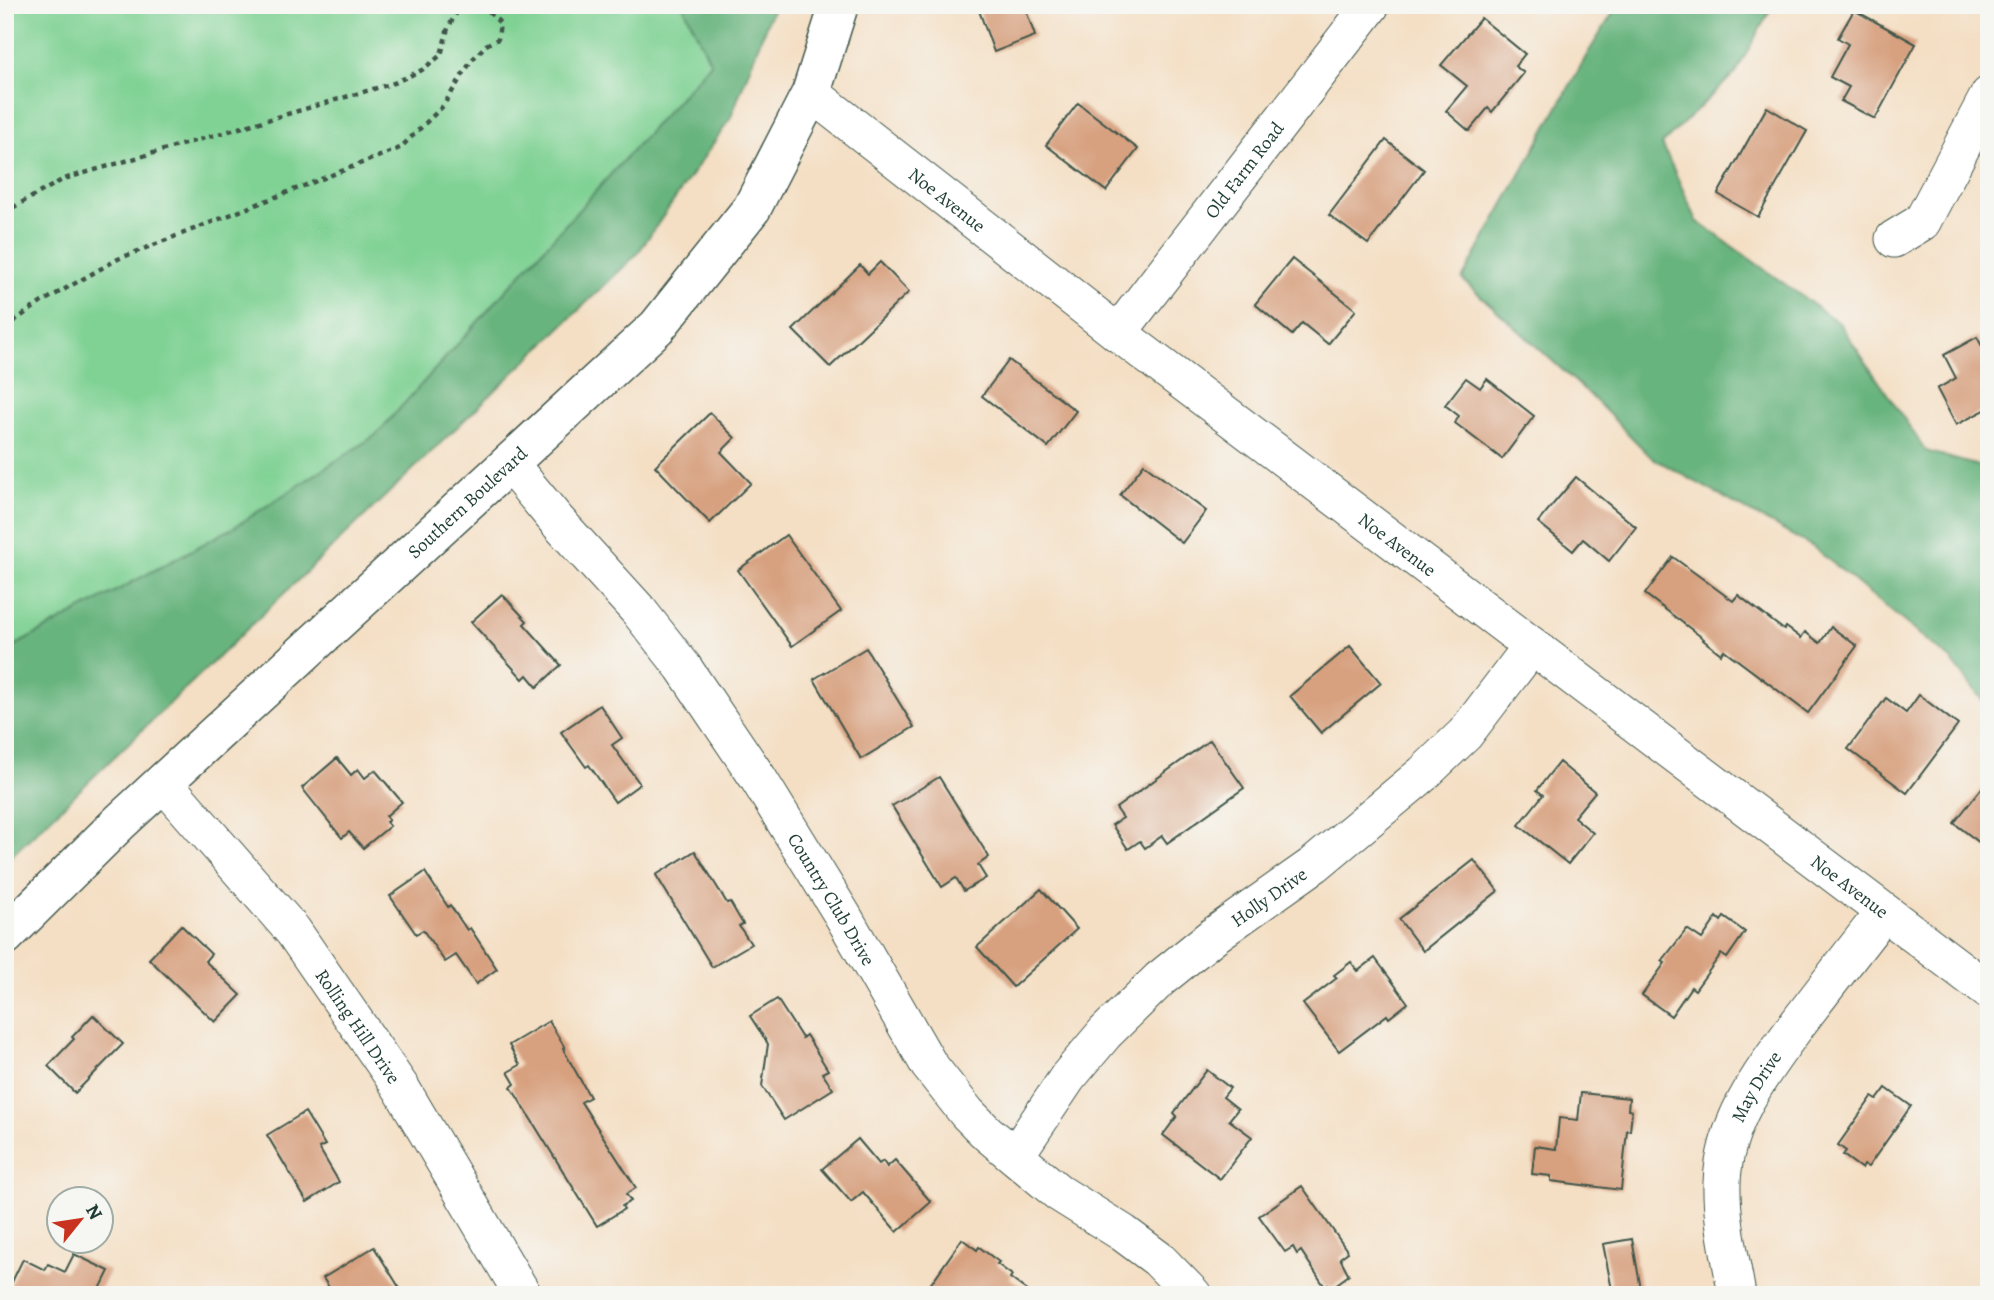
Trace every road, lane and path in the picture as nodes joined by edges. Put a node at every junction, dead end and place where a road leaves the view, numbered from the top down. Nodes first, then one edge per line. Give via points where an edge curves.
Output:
1 (461, 5) edge
2 (472, 5) edge
3 (839, 5) edge
4 (1371, 5) edge
5 (811, 93) junction
6 (1989, 95) edge
7 (5, 214) edge
8 (1894, 239) dead end
9 (5, 327) edge
10 (1118, 333) junction
11 (509, 463) junction
12 (1532, 646) junction
13 (163, 782) junction
14 (1884, 912) junction
15 (5, 936) edge
16 (1989, 991) edge
17 (1015, 1156) junction
18 (523, 1295) edge
19 (1193, 1295) edge
20 (1737, 1295) edge

1 - 7 path via 448,28 441,55 394,83 64,179
2 - 9 path via 483,6 500,23 498,39 472,60 443,106 400,148 118,259
3 - 5 main road, Southern Boulevard
4 - 10 street, Old Farm Road
5 - 10 street, Noe Avenue
5 - 11 main road, Southern Boulevard via 752,208 657,327
6 - 8 street via 1922,222
10 - 12 street, Noe Avenue
11 - 13 main road, Southern Boulevard
11 - 17 street, Country Club Drive via 683,667 844,916 929,1065 967,1113
12 - 14 street, Noe Avenue
12 - 17 street, Holly Drive via 1465,734 1423,774 1315,864 1213,936 1123,1015 1068,1077
13 - 15 main road, Southern Boulevard
13 - 18 street, Rolling Hill Drive via 293,931 401,1088
14 - 16 street, Noe Avenue
14 - 20 street, May Drive via 1767,1065 1731,1132 1722,1210
17 - 19 street, Country Club Drive via 1059,1193 1158,1259

